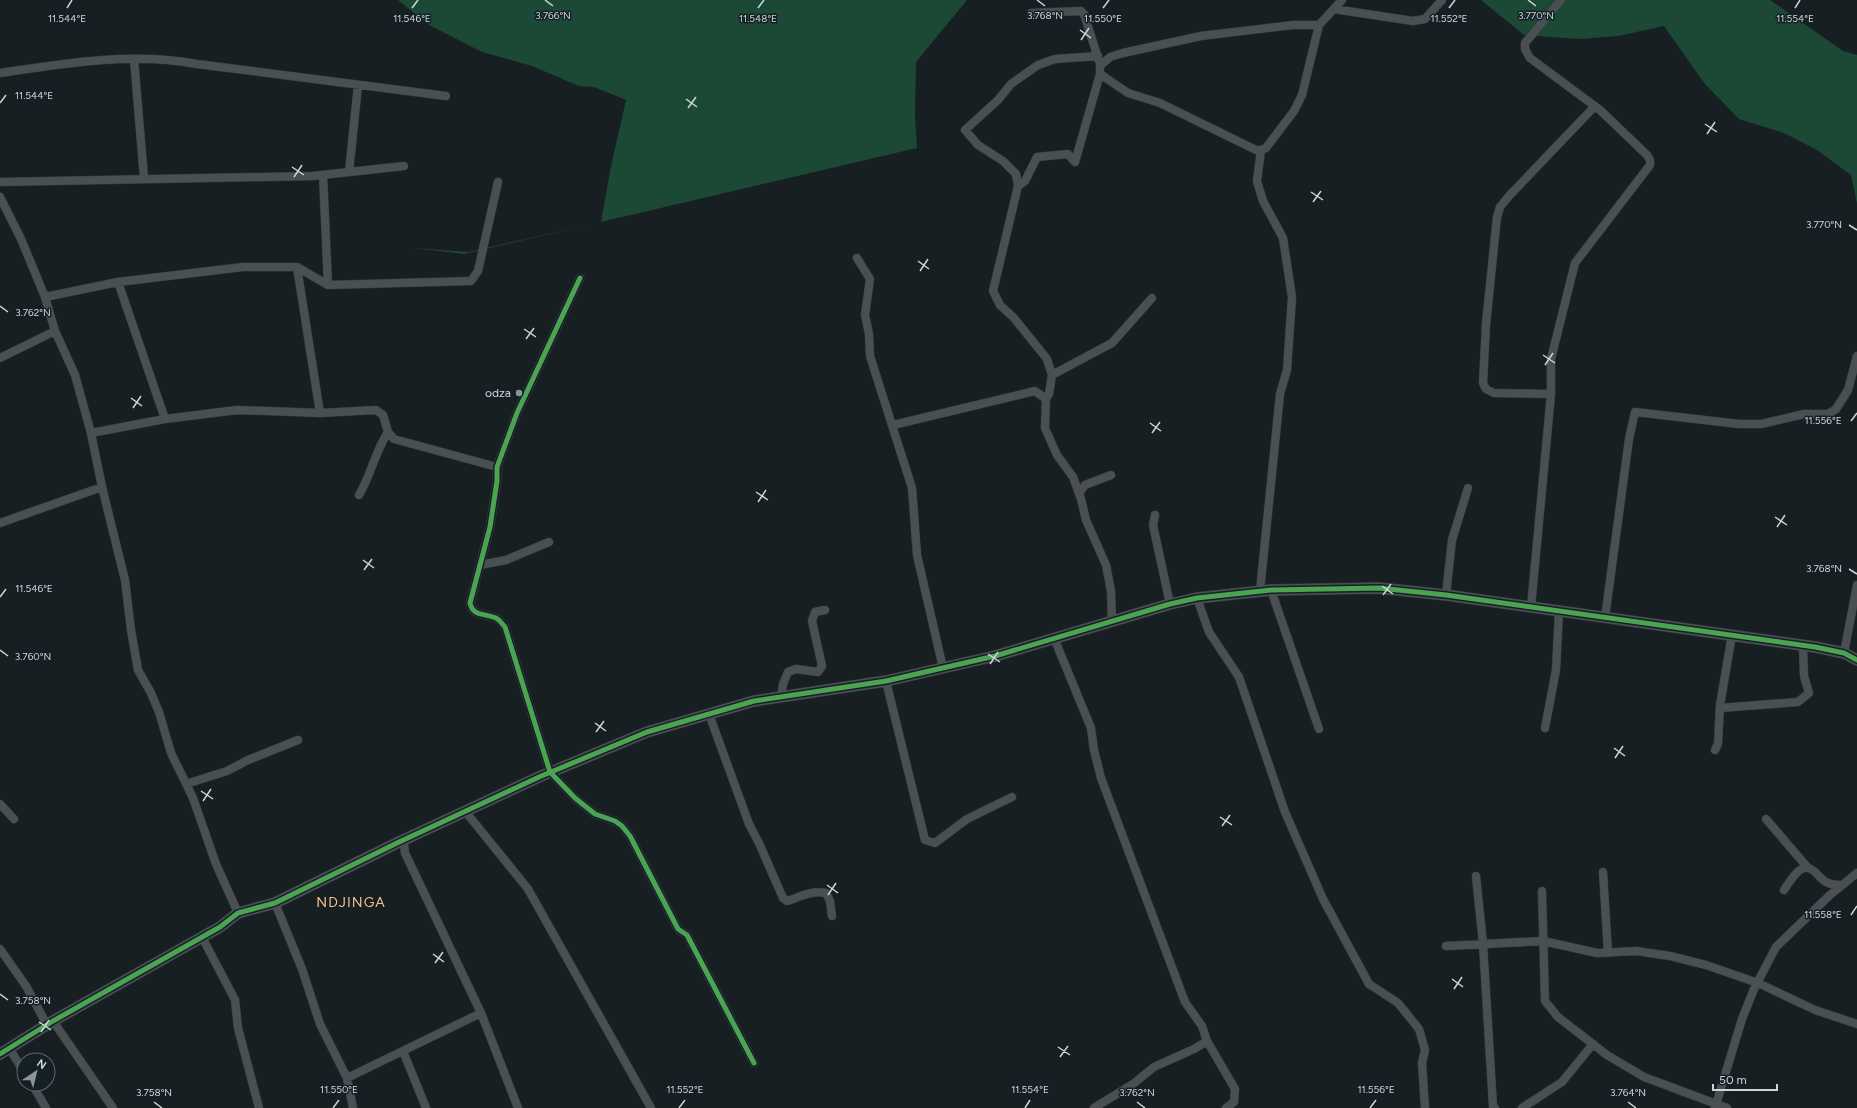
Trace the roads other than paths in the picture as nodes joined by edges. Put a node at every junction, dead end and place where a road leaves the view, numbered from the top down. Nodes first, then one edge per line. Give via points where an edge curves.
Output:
1 (1342, 0) edge
2 (1442, 0) edge
3 (1561, 0) edge
4 (1334, 9) junction
5 (1031, 13) dead end
6 (1318, 25) junction
7 (1098, 56) junction
8 (134, 59) junction
9 (1100, 70) junction
10 (0, 73) edge
11 (358, 85) junction
12 (446, 96) dead end
13 (1594, 106) junction
14 (1261, 150) junction
15 (404, 166) dead end
16 (349, 172) junction
17 (323, 175) junction
18 (144, 178) junction
19 (0, 182) edge
20 (498, 182) dead end
21 (1018, 186) junction
22 (0, 197) edge
23 (857, 258) dead end
24 (297, 267) junction
25 (580, 278) dead end
26 (118, 282) junction
27 (328, 285) junction
28 (45, 297) junction
29 (1152, 298) dead end
30 (55, 331) junction
31 (1857, 356) edge
32 (0, 358) edge
33 (1052, 375) junction
34 (1550, 394) junction
35 (1046, 399) junction
36 (320, 413) junction
37 (165, 419) junction
38 (893, 425) junction
39 (388, 432) junction
40 (91, 433) junction
41 (497, 466) junction
42 (1111, 475) dead end
43 (102, 486) junction
44 (1468, 488) dead end
45 (1079, 493) junction
46 (359, 495) dead end
47 (1155, 515) dead end
48 (0, 523) edge
49 (549, 542) dead end
50 (480, 565) junction
51 (1857, 585) edge
52 (1266, 590) junction
53 (1446, 594) junction
54 (1197, 598) junction
55 (1170, 604) junction
56 (1530, 607) junction
57 (825, 610) dead end
58 (1559, 611) junction
59 (1605, 618) junction
60 (1112, 621) junction
61 (1732, 635) junction
62 (1054, 638) junction
63 (1803, 645) junction
64 (1844, 653) junction
65 (1857, 660) edge
66 (943, 668) junction
67 (886, 681) junction
68 (780, 697) junction
69 (1720, 708) junction
70 (708, 714) junction
71 (1319, 728) dead end
72 (1546, 728) dead end
73 (298, 740) dead end
74 (1715, 750) dead end
75 (550, 772) junction
76 (186, 784) junction
77 (1012, 797) dead end
78 (0, 804) edge
79 (465, 811) junction
80 (14, 819) dead end
81 (1766, 819) dead end
82 (399, 843) junction
83 (1808, 868) junction
84 (1603, 872) dead end
85 (1857, 873) edge
86 (1476, 876) dead end
87 (1842, 885) junction
88 (1784, 890) dead end
89 (1542, 891) dead end
90 (275, 903) junction
91 (238, 913) junction
92 (832, 916) dead end
93 (202, 937) junction
94 (1543, 941) junction
95 (1484, 944) junction
96 (1446, 946) dead end
97 (0, 949) edge
98 (1608, 953) junction
99 (1758, 983) junction
100 (481, 1013) junction
101 (50, 1023) junction
102 (1857, 1024) edge
103 (1207, 1041) junction
104 (1593, 1044) junction
105 (4, 1051) edge
106 (402, 1051) junction
107 (754, 1063) dead end
108 (16, 1064) edge
109 (347, 1078) junction
110 (37, 1092) edge
111 (1715, 1106) edge
112 (46, 1108) edge
113 (113, 1108) edge
114 (259, 1108) edge
115 (353, 1108) edge
116 (426, 1108) edge
117 (518, 1108) edge
118 (651, 1108) edge
119 (1094, 1108) edge
120 (1226, 1108) edge
121 (1425, 1108) edge
122 (1495, 1108) edge
123 (1522, 1108) edge
124 (1727, 1108) edge

1 - 4 street
2 - 4 street via 1425,19 1413,21
3 - 13 street via 1526,44 1525,49 1530,58
4 - 6 street
5 - 7 street via 1081,11
6 - 9 street via 1293,25 1201,36 1110,57
6 - 14 street via 1302,95 1294,111 1266,148
7 - 9 street
7 - 21 street via 1055,59 1038,66 1011,84 998,100 964,130 978,145 1003,161 1016,174
8 - 10 street via 92,60
8 - 11 street via 169,59
8 - 18 street
9 - 14 street via 1128,93 1160,103 1256,150
9 - 21 street via 1075,162 1068,154 1037,156 1025,181
11 - 12 street
11 - 16 street
13 - 34 street via 1647,154 1650,165 1575,262 1550,359
13 - 34 street via 1509,196 1500,207 1497,217 1486,324 1486,389 1494,393
14 - 52 street via 1257,181 1263,201 1283,238 1292,297 1287,370 1280,394
15 - 16 street
16 - 17 street
17 - 18 street
17 - 27 street
18 - 19 street
20 - 27 street via 478,271 471,281
21 - 33 street via 992,292 1000,305 1014,318 1047,359
22 - 28 street
23 - 38 street via 870,280 864,315 869,334 870,356
24 - 26 street via 243,267
24 - 27 street
24 - 36 street
25 - 41 street via 517,413
26 - 28 street
26 - 37 street
28 - 30 street
29 - 33 street via 1112,343
30 - 32 street
30 - 40 street via 75,375
31 - 59 street via 1848,390 1836,409 1828,414 1804,414 1761,424 1739,424 1635,412 1629,439
33 - 35 street
34 - 56 street
35 - 38 street via 1035,391
35 - 45 street via 1045,428 1057,455 1073,477
36 - 37 street via 237,410
36 - 39 street via 376,410 383,415
37 - 40 street
38 - 66 street via 912,488 917,556
39 - 41 street via 400,442
39 - 46 street via 380,444 368,480
40 - 43 street
41 - 50 street via 490,527
42 - 45 street via 1086,485
43 - 48 street
43 - 76 street via 125,580 138,670 154,699 171,753
44 - 53 street via 1452,540
45 - 60 street via 1086,520 1106,565 1111,591
47 - 55 street via 1153,525
49 - 50 street via 506,560
50 - 75 street via 470,603 471,608 475,613 498,619 505,627
51 - 64 street
52 - 53 street via 1379,588
52 - 54 street
52 - 71 street
53 - 56 street
54 - 55 street
54 - 121 street via 1209,632 1239,677 1285,812 1323,899 1369,984 1398,1003 1419,1029 1425,1050 1422,1063
55 - 60 street
56 - 58 street
57 - 68 street via 815,612 812,621 822,666 818,672 796,669 788,672
58 - 59 street
58 - 72 street via 1556,670
59 - 61 street
60 - 62 street
61 - 63 street
61 - 69 street
62 - 66 street
62 - 103 street via 1091,728 1101,778 1185,1002 1202,1026
63 - 64 street
63 - 69 street via 1804,676 1809,693 1798,702
64 - 65 street
66 - 67 street
67 - 68 street
67 - 77 street via 925,840 935,843 967,819
68 - 70 street via 754,701
69 - 74 street via 1718,744
70 - 75 street via 646,732
70 - 92 street via 750,824 783,898 787,901 811,892 826,893
73 - 76 street via 227,771
75 - 79 street
75 - 107 street via 574,798 595,814 615,821 630,836 678,929 687,935
76 - 91 street via 206,831 216,864
78 - 80 street
79 - 82 street
79 - 118 street via 528,889
81 - 83 street
82 - 90 street
82 - 100 street via 404,846 405,853
83 - 87 street via 1816,871 1825,882
83 - 88 street via 1800,870
84 - 98 street
85 - 87 street
86 - 95 street
87 - 99 street via 1776,947
89 - 94 street
90 - 91 street
90 - 109 street via 302,969 320,1024
91 - 93 street
93 - 101 street
93 - 114 street via 235,1000 238,1028
94 - 95 street
94 - 98 street via 1597,954
94 - 104 street via 1545,1001 1558,1017
95 - 96 street
95 - 122 street
97 - 101 street
98 - 99 street via 1636,951 1670,956
99 - 102 street via 1815,1010
99 - 111 street via 1742,1019
100 - 106 street
100 - 117 street
101 - 105 street
101 - 113 street
103 - 119 street via 1154,1067 1133,1084
103 - 120 street via 1235,1089 1234,1102
104 - 111 street via 1644,1077
104 - 123 street via 1562,1082
105 - 108 street
106 - 109 street
106 - 116 street
109 - 115 street
110 - 112 street
111 - 124 street

